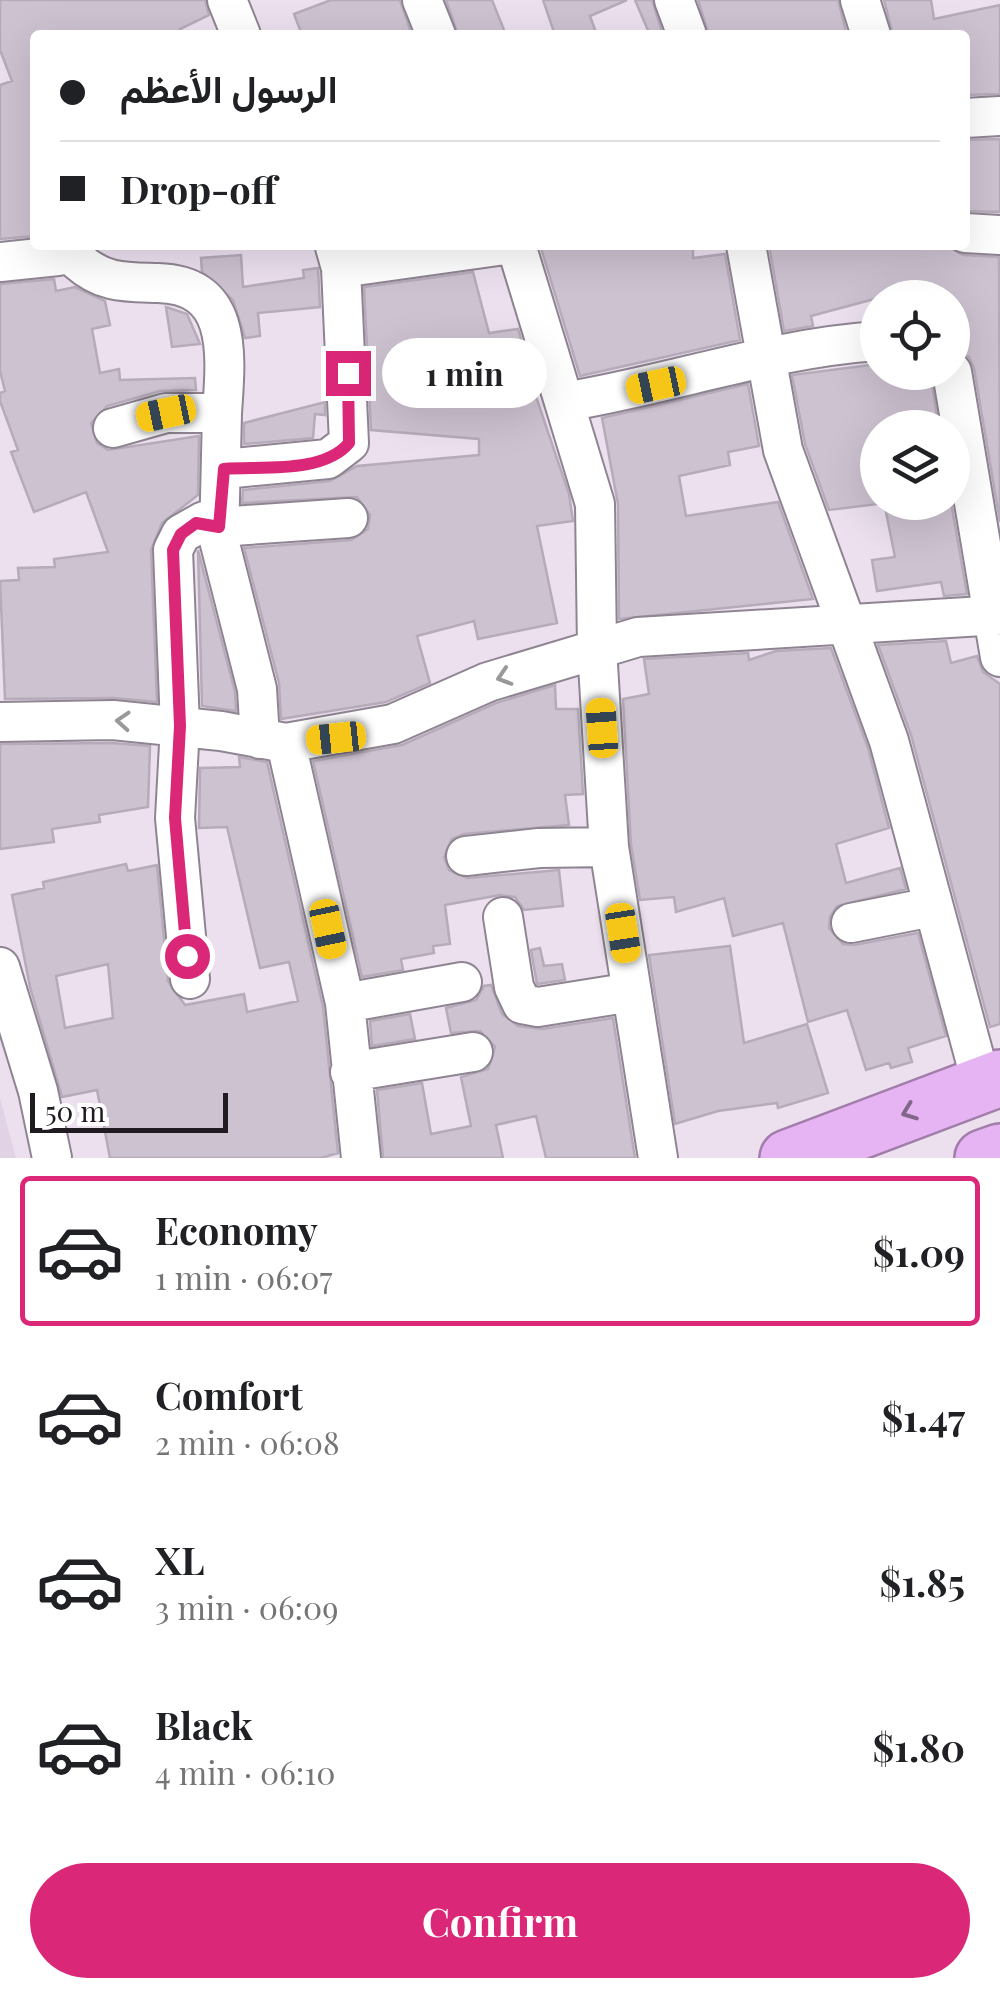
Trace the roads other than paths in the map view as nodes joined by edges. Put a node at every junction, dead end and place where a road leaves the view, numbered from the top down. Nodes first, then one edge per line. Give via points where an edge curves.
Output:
1 (227, 0) edge
2 (422, 0) edge
3 (674, 0) edge
4 (860, 0) edge
5 (239, 30) edge
6 (434, 30) edge
7 (686, 30) edge
8 (869, 30) edge
9 (1000, 116) edge
10 (970, 118) edge
11 (970, 233) edge
12 (1000, 235) edge
13 (69, 250) edge
14 (77, 250) edge
15 (435, 250) edge
16 (518, 250) edge
17 (747, 250) edge
18 (337, 257) edge
19 (0, 262) edge
20 (860, 342) edge
21 (766, 358) junction
22 (955, 390) edge
23 (564, 402) junction
24 (222, 414) junction
25 (114, 428) dead end
26 (224, 469) junction
27 (348, 518) dead end
28 (219, 527) junction
29 (996, 616) edge
30 (848, 622) junction
31 (597, 648) junction
32 (1000, 657) edge
33 (0, 722) edge
34 (180, 726) junction
35 (274, 741) junction
36 (610, 847) junction
37 (466, 856) dead end
38 (932, 907) junction
39 (503, 917) dead end
40 (851, 923) dead end
41 (0, 967) edge
42 (190, 979) dead end
43 (462, 982) dead end
44 (632, 992) junction
45 (345, 1003) junction
46 (10, 1026) edge
47 (473, 1052) dead end
48 (350, 1072) junction
49 (991, 1081) edge
50 (1000, 1152) edge
51 (36, 1158) edge
52 (52, 1158) edge
53 (361, 1158) edge
54 (658, 1158) edge
55 (788, 1158) edge
56 (983, 1158) edge

1 - 5 street
2 - 6 street
3 - 7 street
4 - 8 street
9 - 10 street
11 - 12 street
13 - 19 street
14 - 24 street via 78,261 116,283 188,285 212,305 222,344
15 - 18 street
16 - 23 street
17 - 21 street
18 - 26 street via 349,443 328,459
20 - 21 street
21 - 23 street
21 - 30 street via 783,450
22 - 29 street
23 - 31 street via 595,504
24 - 25 street via 166,413
24 - 26 street
26 - 28 street
27 - 28 street
28 - 34 street via 196,523 173,550
28 - 35 street
29 - 30 street
29 - 32 street
30 - 31 street via 674,632
30 - 38 street via 890,741
31 -> 35 street via 488,682 393,724
31 - 36 street
34 -> 33 street
34 - 35 street
34 - 42 street via 175,818
35 - 45 street
36 - 37 street
36 - 44 street
38 - 40 street
38 - 49 street
39 - 44 street via 522,1004
41 - 46 street
43 - 45 street
44 - 54 street
45 - 48 street
46 - 51 street
46 - 52 street via 38,1090
47 - 48 street
48 - 53 street
49 -> 55 highway
50 - 56 highway

